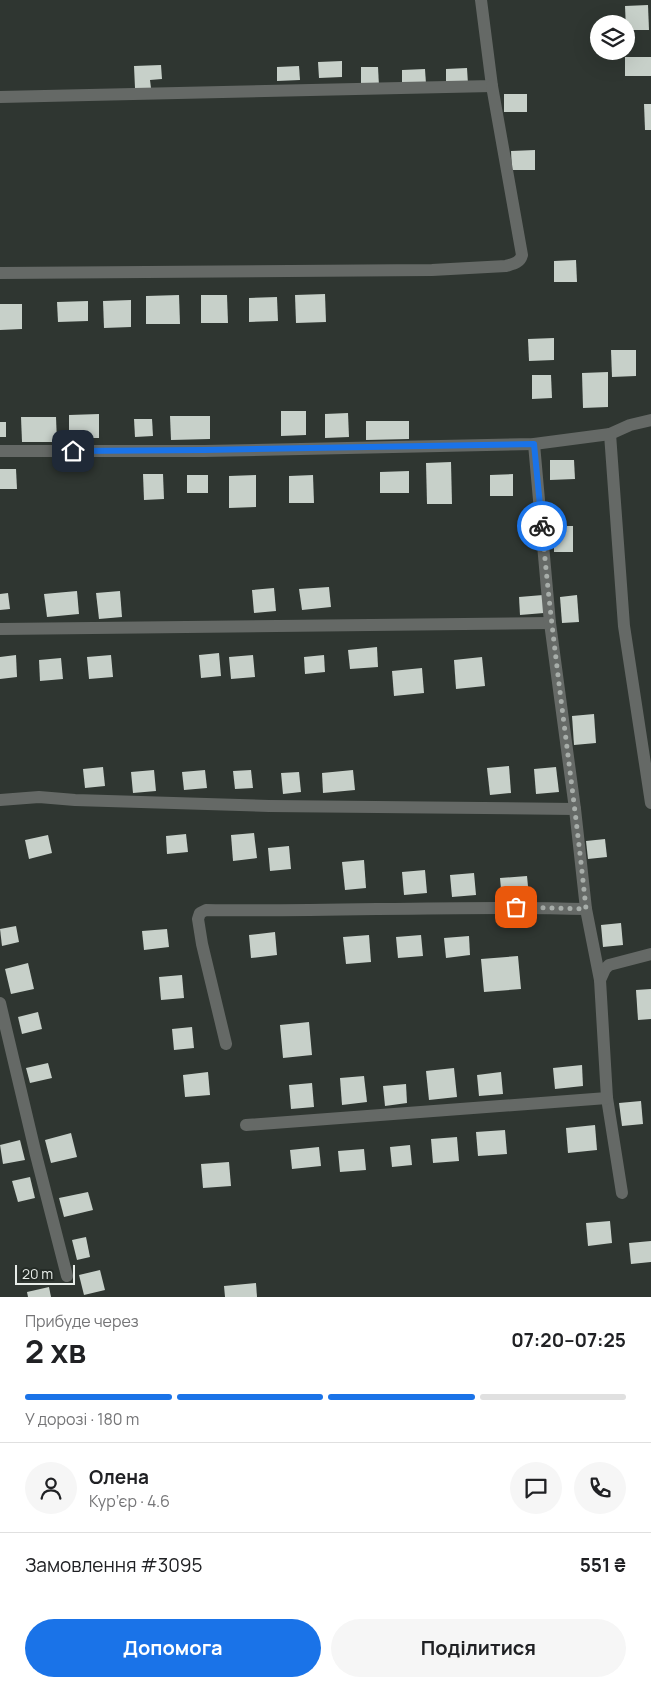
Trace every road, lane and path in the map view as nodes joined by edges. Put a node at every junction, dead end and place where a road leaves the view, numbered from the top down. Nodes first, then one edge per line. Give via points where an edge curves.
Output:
1 (481, 0) edge
2 (492, 86) junction
3 (0, 97) edge
4 (0, 274) edge
5 (651, 420) edge
6 (610, 434) junction
7 (534, 444) junction
8 (0, 450) edge
9 (550, 623) junction
10 (0, 629) edge
11 (0, 800) edge
12 (651, 804) edge
13 (576, 809) junction
14 (586, 909) junction
15 (651, 954) edge
16 (600, 980) junction
17 (0, 1002) edge
18 (226, 1044) dead end
19 (607, 1098) junction
20 (246, 1124) dead end
21 (622, 1193) dead end
22 (67, 1276) dead end

1 - 2 street
2 - 3 street
2 - 4 street via 522,255 516,263 432,270
5 - 6 street
6 - 7 street
6 - 12 street via 624,626
7 - 8 street via 194,451
7 - 9 street
9 - 10 street
9 - 13 street
11 - 13 street via 39,797 269,806
13 - 14 street
14 - 16 street
14 - 18 street via 499,906 206,910 198,919
15 - 16 street via 609,965
16 - 19 street
17 - 22 street
19 - 20 street
19 - 21 street

